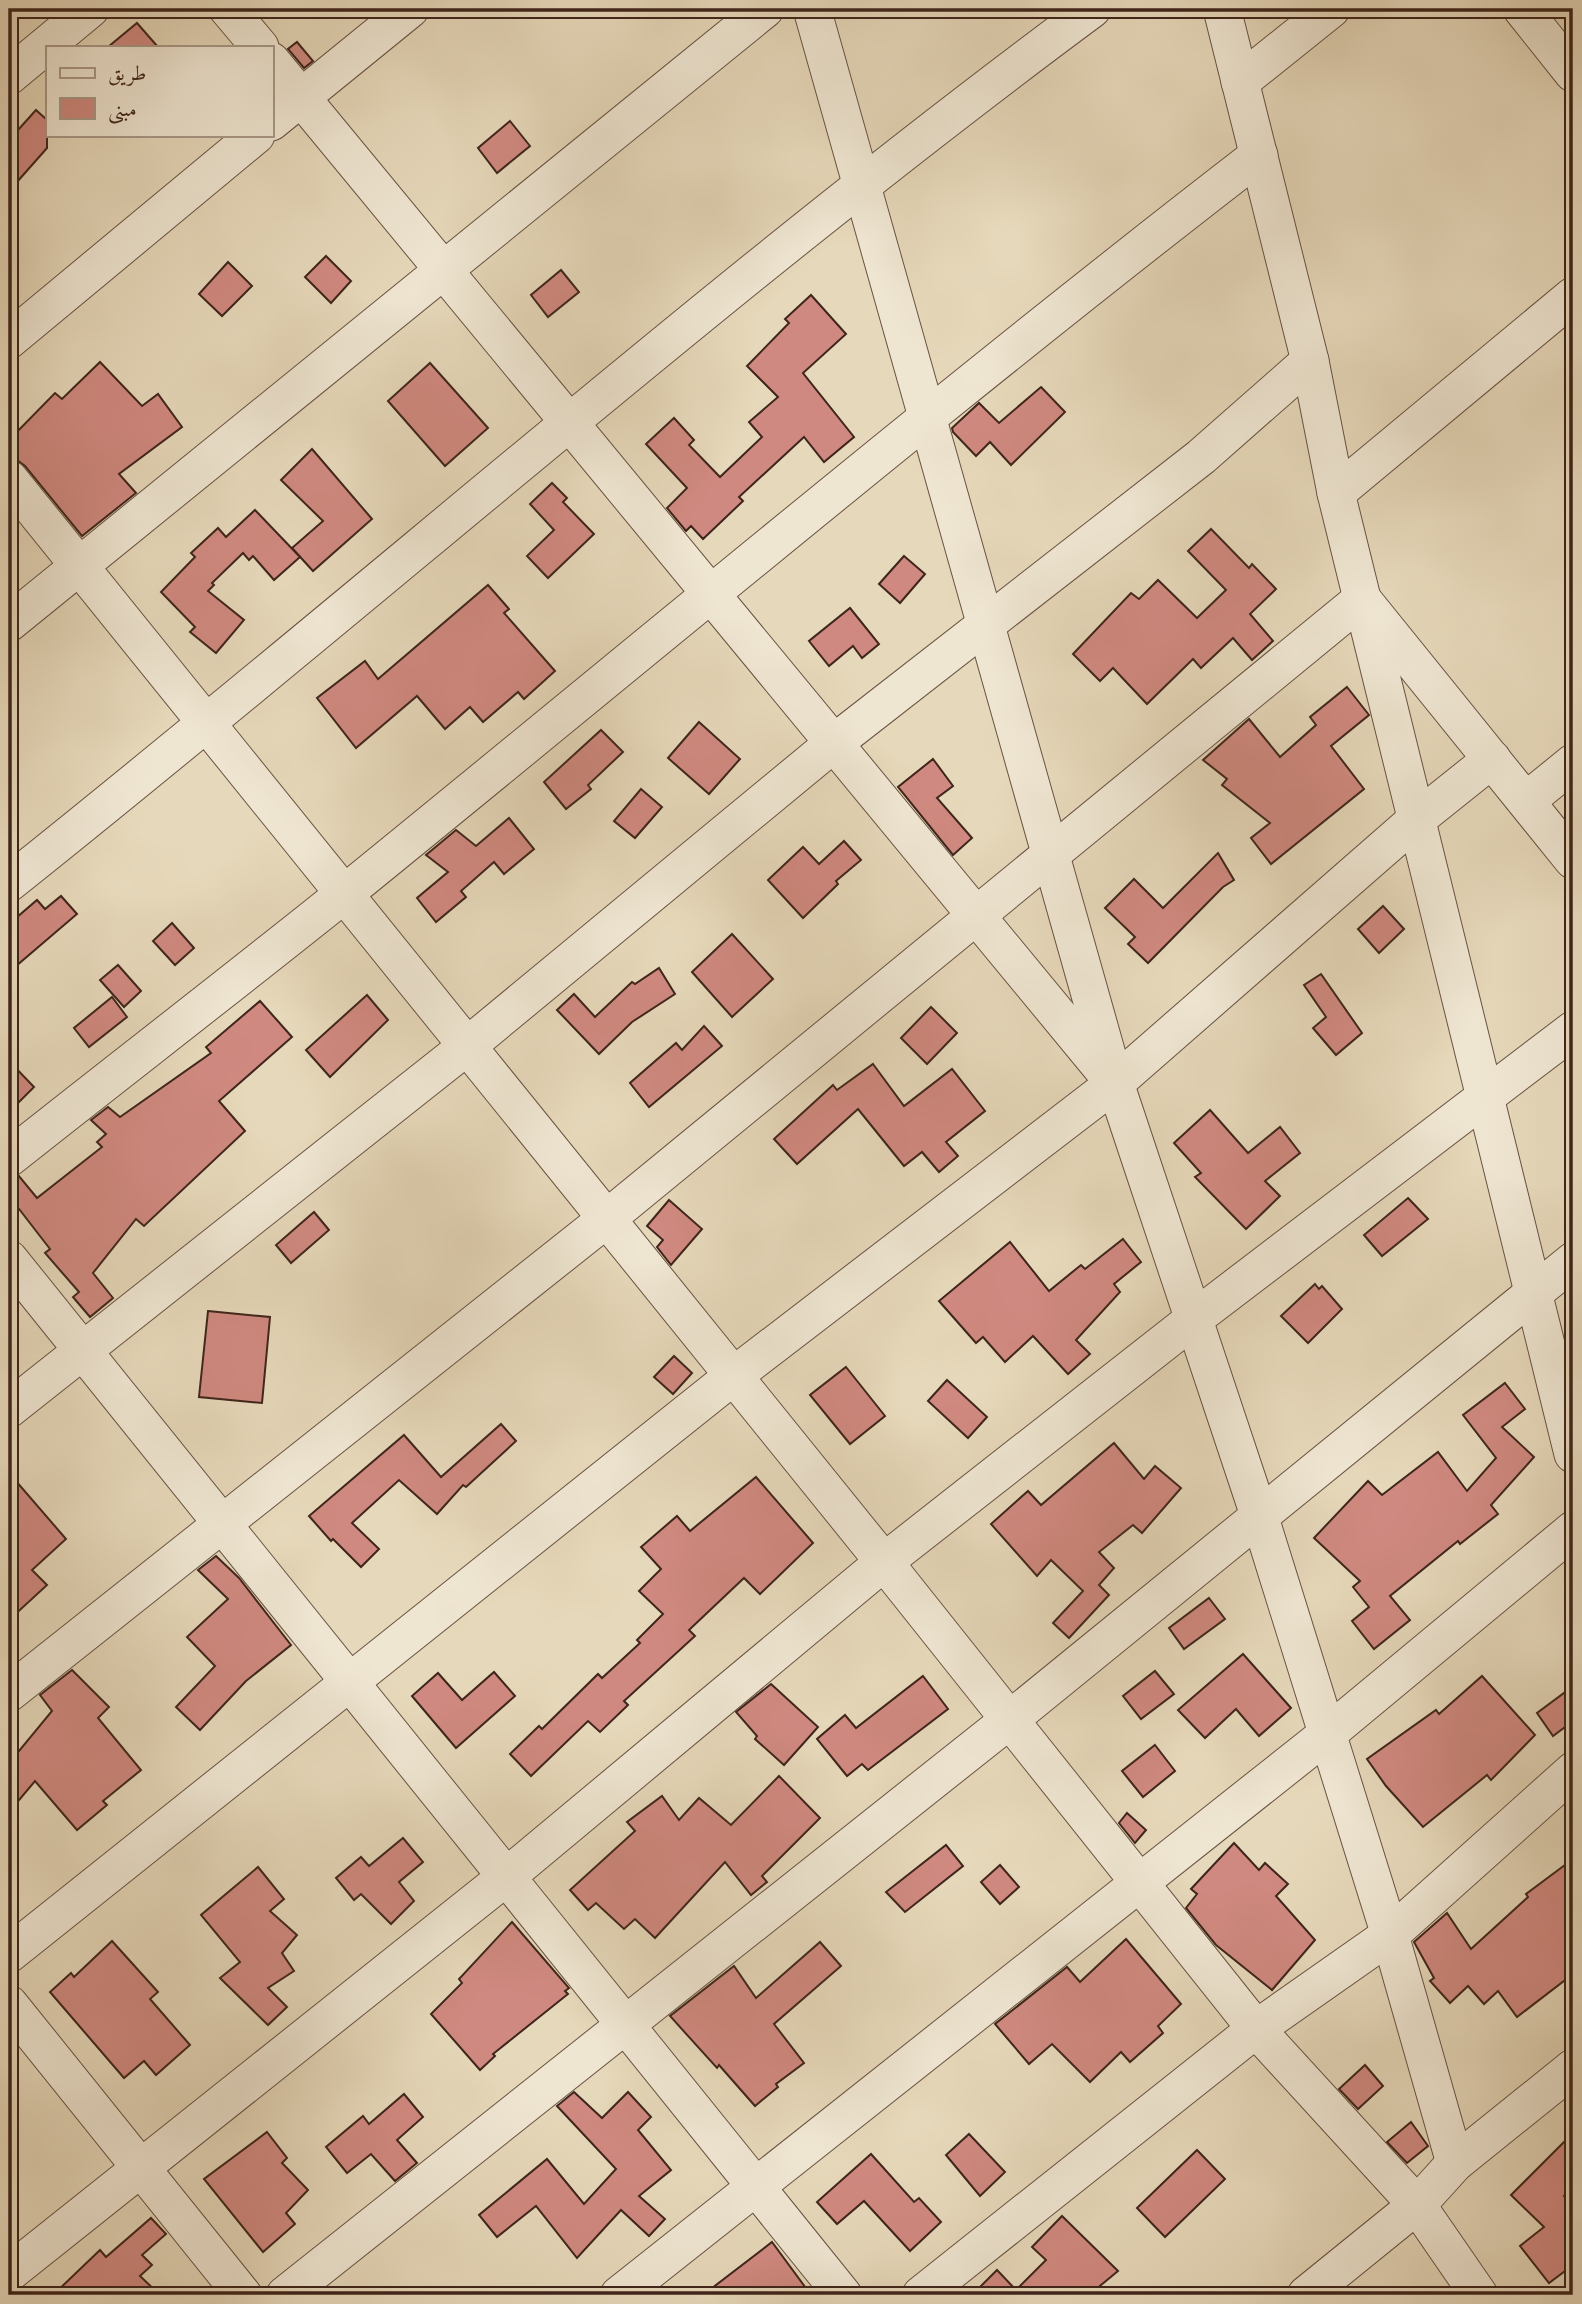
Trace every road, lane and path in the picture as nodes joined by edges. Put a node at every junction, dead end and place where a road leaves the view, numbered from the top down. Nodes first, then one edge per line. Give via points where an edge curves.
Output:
1 (90, 9) edge
2 (228, 9) edge
3 (411, 9) edge
4 (765, 9) edge
5 (812, 9) edge
6 (1092, 9) edge
7 (1222, 9) edge
8 (1331, 9) edge
9 (1522, 9) edge
10 (259, 46) edge
11 (273, 63) edge
12 (1572, 70) edge
13 (9, 76) edge
14 (1240, 82) junction
15 (301, 97) junction
16 (273, 120) edge
17 (255, 136) edge
18 (1259, 155) junction
19 (862, 187) junction
20 (442, 268) junction
21 (1573, 296) edge
22 (9, 340) edge
23 (1310, 361) junction
24 (927, 417) junction
25 (570, 423) junction
26 (9, 479) edge
27 (1336, 493) junction
28 (80, 567) junction
29 (710, 592) junction
30 (1362, 599) junction
31 (9, 623) edge
32 (986, 625) junction
33 (207, 725) junction
34 (834, 743) junction
35 (1492, 758) junction
36 (1573, 764) edge
37 (1526, 802) junction
38 (1417, 819) junction
39 (1050, 854) junction
40 (1573, 860) edge
41 (9, 883) edge
42 (343, 894) junction
43 (976, 914) junction
44 (1573, 1030) edge
45 (466, 1047) junction
46 (1115, 1083) junction
47 (1486, 1099) junction
48 (9, 1158) edge
49 (605, 1220) junction
50 (9, 1259) edge
51 (1573, 1261) edge
52 (1534, 1293) junction
53 (1195, 1318) junction
54 (82, 1350) junction
55 (732, 1377) junction
56 (9, 1409) edge
57 (1573, 1454) edge
58 (1260, 1518) junction
59 (221, 1522) junction
60 (1573, 1530) edge
61 (884, 1562) junction
62 (348, 1681) junction
63 (9, 1693) edge
64 (1009, 1721) junction
65 (1326, 1735) junction
66 (1573, 1771) edge
67 (506, 1877) junction
68 (1139, 1884) junction
69 (1390, 1935) junction
70 (9, 1954) edge
71 (9, 2004) edge
72 (624, 2023) junction
73 (1256, 2029) junction
74 (1573, 2068) edge
75 (1455, 2163) junction
76 (141, 2168) junction
77 (755, 2186) junction
78 (1417, 2205) junction
79 (9, 2273) edge
80 (243, 2295) edge
81 (285, 2295) edge
82 (618, 2295) edge
83 (843, 2295) edge
84 (921, 2295) edge
85 (1306, 2295) edge
86 (1479, 2295) edge

1 - 13 street
2 - 10 street
3 - 15 street
4 - 20 street
5 - 19 street
6 - 19 street
7 - 14 street
8 - 14 street
9 - 12 street
11 - 15 street
14 - 18 street
15 - 16 street
15 - 20 street
17 - 22 street
18 - 23 street
18 - 24 street
19 - 24 street
19 - 25 street
20 - 25 street
20 - 28 street
21 - 27 street
23 - 27 street
23 - 32 street via 1201,457
24 - 29 street
24 - 32 street
25 - 29 street
25 - 33 street
26 - 28 street
27 - 30 street
28 - 31 street
28 - 33 street
29 - 34 street
29 - 42 street
30 - 35 street
30 - 38 street
30 - 39 street
32 - 34 street
32 - 39 street
33 - 41 street
33 - 42 street
34 - 43 street
34 - 45 street
35 - 37 street
35 - 38 street
36 - 37 street
37 - 40 street
38 - 46 street
38 - 47 street
39 - 43 street
39 - 46 street
42 - 45 street
42 - 48 street
43 - 46 street
43 - 49 street
44 - 47 street
45 - 49 street
45 - 54 street
46 - 53 street
46 - 55 street
47 - 52 street
47 - 53 street
49 - 55 street
49 - 59 street
50 - 54 street
51 - 52 street
52 - 57 street
52 - 58 street
53 - 58 street
53 - 61 street
54 - 56 street
54 - 59 street
55 - 61 street
55 - 62 street
58 - 64 street
58 - 65 street
59 - 62 street
59 - 63 street
60 - 65 street
61 - 64 street
61 - 67 street
62 - 67 street
62 - 70 street
64 - 68 street
64 - 72 street
65 - 68 street
65 - 69 street
66 - 69 street
67 - 72 street
67 - 76 street
68 - 73 street
68 - 77 street
69 - 73 street
69 - 75 street
71 - 76 street
72 - 77 street
72 - 81 street
73 - 78 street
73 - 84 street
74 - 75 street
75 - 78 street
76 - 79 street
76 - 80 street
77 - 82 street
77 - 83 street
78 - 85 street
78 - 86 street

